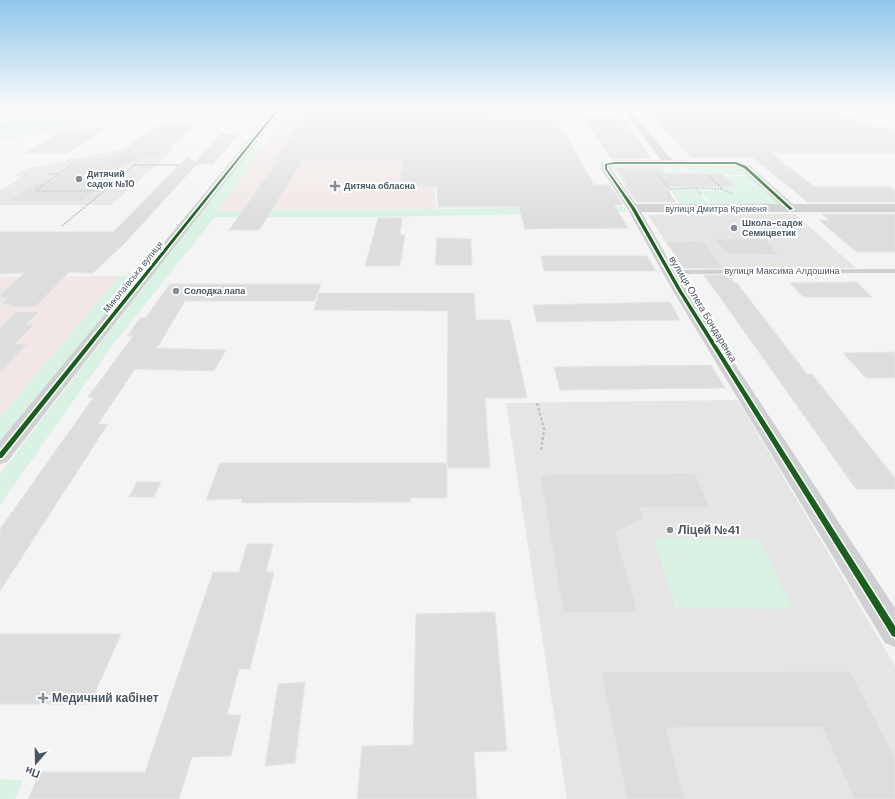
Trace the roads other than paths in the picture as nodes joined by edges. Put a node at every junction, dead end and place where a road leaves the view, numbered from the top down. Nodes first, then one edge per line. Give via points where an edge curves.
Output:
1 (249, 145) edge
2 (651, 145) edge
3 (667, 168) junction
4 (633, 208) junction
5 (895, 208) edge
6 (791, 209) junction
7 (895, 271) edge
8 (669, 272) junction
9 (0, 456) edge
10 (895, 633) edge

1 - 9 street, Миколаївська вулиця
2 - 3 street
3 - 4 street, вулиця Олега Бондаренка via 614,163 606,165 606,169
3 - 6 street, вулиця Олега Бондаренка via 735,163 745,167
4 - 6 street, вулиця Дмитра Кременя
4 - 8 street, вулиця Олега Бондаренка
5 - 6 street, вулиця Дмитра Кременя
7 - 8 lane, вулиця Максима Алдошина
8 - 10 street, вулиця Олега Бондаренка

